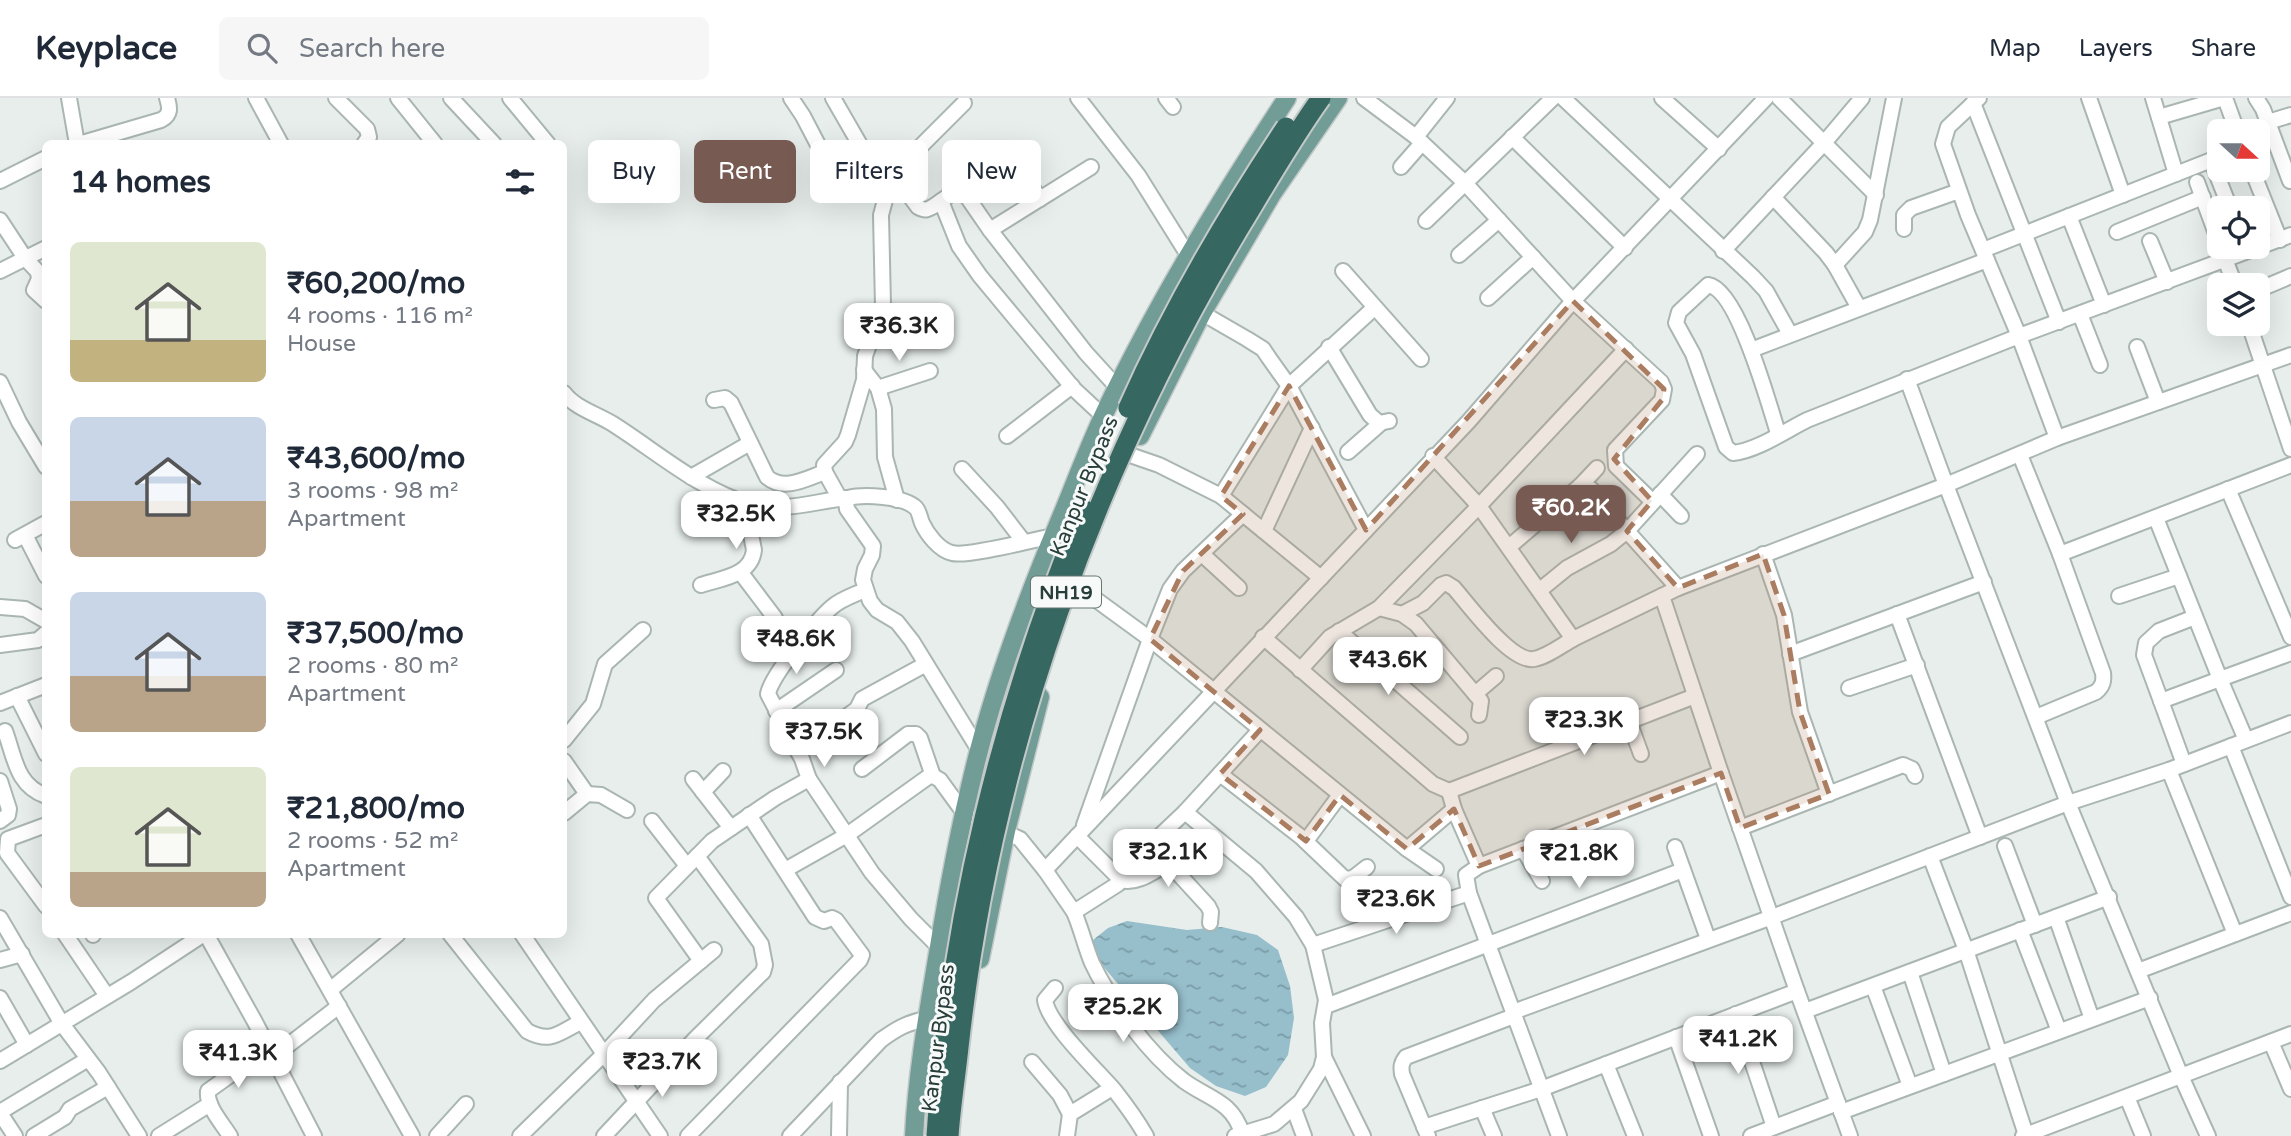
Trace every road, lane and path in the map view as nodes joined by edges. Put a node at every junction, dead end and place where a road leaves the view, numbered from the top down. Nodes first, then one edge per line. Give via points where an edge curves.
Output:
1 (69, 98) edge
2 (167, 98) edge
3 (336, 98) edge
4 (398, 98) edge
5 (451, 98) edge
6 (510, 98) edge
7 (791, 98) edge
8 (833, 98) edge
9 (1078, 98) edge
10 (1287, 98) edge
11 (1305, 98) edge
12 (1321, 98) edge
13 (1338, 98) edge
14 (1364, 98) edge
15 (1447, 98) edge
16 (1553, 98) edge
17 (1563, 98) edge
18 (1766, 98) edge
19 (1779, 98) edge
20 (1862, 98) edge
21 (1894, 98) edge
22 (2089, 98) edge
23 (2153, 98) edge
24 (2224, 98) edge
25 (2256, 98) edge
26 (263, 100) edge
27 (966, 100) edge
28 (1669, 100) edge
29 (1975, 100) edge
30 (2291, 115) edge
31 (2159, 117) junction
32 (2232, 119) edge
33 (2266, 119) edge
34 (2270, 121) edge
35 (2270, 127) edge
36 (1512, 137) junction
37 (85, 140) edge
38 (92, 140) edge
39 (274, 140) edge
40 (367, 140) edge
41 (432, 140) edge
42 (490, 140) edge
43 (545, 140) edge
44 (816, 140) edge
45 (857, 140) edge
46 (927, 140) edge
47 (1419, 140) junction
48 (1824, 143) junction
49 (1719, 149) junction
50 (42, 160) edge
51 (2207, 161) edge
52 (1091, 167) dead end
53 (1401, 167) dead end
54 (2176, 174) junction
55 (0, 181) edge
56 (2290, 181) edge
57 (2197, 182) dead end
58 (2258, 182) edge
59 (1464, 183) junction
60 (1959, 191) junction
61 (1876, 195) junction
62 (2123, 195) junction
63 (1773, 197) junction
64 (1041, 198) edge
65 (1671, 200) junction
66 (941, 201) joint
67 (884, 203) edge
68 (916, 203) edge
69 (971, 203) edge
70 (1034, 203) edge
71 (2204, 203) junction
72 (2207, 203) edge
73 (2207, 211) edge
74 (2069, 216) junction
75 (0, 220) edge
76 (1499, 220) junction
77 (1426, 221) dead end
78 (1904, 229) dead end
79 (990, 230) junction
80 (2117, 232) dead end
81 (2025, 233) junction
82 (2285, 237) edge
83 (2150, 241) dead end
84 (1625, 248) junction
85 (42, 250) edge
86 (1723, 251) junction
87 (1188, 255) junction
88 (1459, 255) dead end
89 (1985, 255) junction
90 (1533, 257) junction
91 (25, 258) junction
92 (2207, 259) edge
93 (1835, 265) junction
94 (0, 271) edge
95 (1343, 271) dead end
96 (2291, 276) edge
97 (2167, 282) junction
98 (2270, 285) edge
99 (42, 297) edge
100 (1488, 298) dead end
101 (1573, 301) junction
102 (2104, 305) junction
103 (1374, 308) junction
104 (1859, 308) junction
105 (1202, 313) junction
106 (2080, 314) junction
107 (2059, 322) junction
108 (1790, 334) junction
109 (2019, 336) junction
110 (2253, 336) edge
111 (1329, 347) junction
112 (2137, 347) dead end
113 (1626, 349) junction
114 (1751, 350) junction
115 (2291, 355) edge
116 (1421, 359) dead end
117 (2101, 365) dead end
118 (2264, 365) junction
119 (864, 370) junction
120 (930, 371) dead end
121 (1907, 379) junction
122 (0, 382) edge
123 (1072, 386) junction
124 (1289, 386) junction
125 (1118, 387) junction
126 (878, 388) junction
127 (567, 400) edge
128 (714, 400) dead end
129 (2158, 402) junction
130 (1103, 416) junction
131 (1312, 428) junction
132 (1778, 433) junction
133 (1007, 436) dead end
134 (2057, 438) junction
135 (750, 443) junction
136 (2291, 449) edge
137 (1348, 452) dead end
138 (1697, 454) dead end
139 (1130, 455) junction
140 (2020, 455) junction
141 (1433, 456) junction
142 (42, 460) edge
143 (2291, 465) edge
144 (962, 468) dead end
145 (1597, 468) dead end
146 (825, 472) junction
147 (691, 477) junction
148 (1581, 485) junction
149 (1946, 485) junction
150 (2228, 489) junction
151 (1221, 496) junction
152 (844, 498) junction
153 (1656, 498) junction
154 (897, 500) junction
155 (745, 503) junction
156 (1479, 506) junction
157 (1243, 514) junction
158 (1681, 516) dead end
159 (2157, 518) junction
160 (42, 525) edge
161 (1366, 530) junction
162 (1264, 531) junction
163 (1627, 531) junction
164 (1053, 536) junction
165 (1024, 542) junction
166 (1509, 547) junction
167 (1202, 554) junction
168 (1763, 554) junction
169 (2060, 554) junction
170 (42, 570) edge
171 (741, 573) junction
172 (2179, 576) junction
173 (1321, 578) junction
174 (1984, 582) junction
175 (1076, 584) junction
176 (701, 585) dead end
177 (1239, 588) dead end
178 (1678, 588) junction
179 (866, 590) junction
180 (1540, 590) junction
181 (1662, 596) junction
182 (2119, 596) dead end
183 (0, 607) edge
184 (1379, 608) junction
185 (1402, 614) junction
186 (1898, 614) junction
187 (2195, 617) junction
188 (775, 618) dead end
189 (42, 619) edge
190 (643, 630) dead end
191 (1339, 631) junction
192 (42, 636) edge
193 (1263, 637) junction
194 (2291, 637) edge
195 (1150, 639) junction
196 (1573, 639) junction
197 (0, 645) edge
198 (2291, 653) edge
199 (1790, 654) junction
200 (926, 664) junction
201 (1917, 666) junction
202 (836, 670) dead end
203 (1300, 670) junction
204 (1496, 676) dead end
205 (2220, 679) junction
206 (42, 687) edge
207 (1849, 688) dead end
208 (1213, 690) junction
209 (1475, 694) junction
210 (17, 696) junction
211 (1695, 696) junction
212 (2161, 701) junction
213 (0, 703) edge
214 (776, 711) junction
215 (1479, 715) dead end
216 (2036, 717) junction
217 (29, 721) junction
218 (1629, 722) junction
219 (2291, 723) edge
220 (1261, 730) junction
221 (3, 732) edge
222 (567, 736) edge
223 (1460, 737) dead end
224 (2246, 740) junction
225 (42, 746) edge
226 (2231, 746) junction
227 (979, 750) junction
228 (798, 752) junction
229 (1641, 754) dead end
230 (2184, 764) junction
231 (567, 765) edge
232 (862, 769) dead end
233 (2169, 770) junction
234 (723, 771) dead end
235 (1220, 774) junction
236 (1721, 774) junction
237 (933, 776) junction
238 (1915, 776) dead end
239 (692, 779) dead end
240 (809, 779) junction
241 (0, 781) edge
242 (1449, 791) junction
243 (703, 792) junction
244 (42, 794) edge
245 (587, 794) junction
246 (1829, 794) junction
247 (1340, 795) junction
248 (2068, 803) junction
249 (627, 810) dead end
250 (1454, 810) junction
251 (567, 811) edge
252 (1185, 812) junction
253 (964, 813) junction
254 (749, 816) junction
255 (0, 821) edge
256 (652, 821) dead end
257 (42, 826) edge
258 (732, 828) junction
259 (1740, 828) junction
260 (1006, 831) junction
261 (1079, 833) junction
262 (847, 835) junction
263 (1980, 837) junction
264 (1306, 841) junction
265 (1152, 845) junction
266 (2005, 846) dead end
267 (1675, 847) dead end
268 (1407, 849) junction
269 (1523, 849) junction
270 (1930, 856) junction
271 (692, 861) junction
272 (1169, 863) junction
273 (1479, 866) junction
274 (1367, 867) dead end
275 (1436, 869) dead end
276 (785, 870) junction
277 (1045, 870) junction
278 (1683, 870) junction
279 (1121, 880) junction
280 (1542, 881) dead end
281 (1469, 893) junction
282 (2109, 897) junction
283 (2291, 897) edge
284 (42, 901) edge
285 (1074, 912) junction
286 (2291, 913) edge
287 (1772, 916) junction
288 (2056, 917) junction
289 (0, 918) edge
290 (1210, 923) dead end
291 (2035, 925) junction
292 (2020, 930) junction
293 (2235, 934) junction
294 (68, 938) edge
295 (199, 938) edge
296 (207, 938) edge
297 (300, 938) edge
298 (393, 938) edge
299 (453, 938) edge
300 (525, 938) edge
301 (1708, 939) junction
302 (1487, 944) junction
303 (1312, 945) junction
304 (939, 947) junction
305 (715, 950) dead end
306 (1966, 950) junction
307 (22, 954) junction
308 (0, 960) edge
309 (701, 961) junction
310 (2138, 971) junction
311 (1910, 972) junction
312 (1873, 986) junction
313 (1055, 988) dead end
314 (330, 990) junction
315 (1797, 990) junction
316 (107, 996) junction
317 (0, 998) edge
318 (2150, 998) junction
319 (339, 1006) junction
320 (1326, 1006) junction
321 (1805, 1011) junction
322 (1513, 1014) junction
323 (1735, 1014) junction
324 (927, 1019) junction
325 (2092, 1019) junction
326 (581, 1022) junction
327 (62, 1024) junction
328 (2060, 1031) junction
329 (2291, 1034) edge
330 (1676, 1037) junction
331 (2271, 1042) junction
332 (27, 1045) junction
333 (271, 1052) junction
334 (2000, 1053) junction
335 (603, 1055) junction
336 (1324, 1057) junction
337 (89, 1059) junction
338 (0, 1062) edge
339 (1032, 1062) dead end
340 (1606, 1064) junction
341 (1944, 1074) junction
342 (2181, 1076) junction
343 (839, 1079) junction
344 (1910, 1086) junction
345 (108, 1087) junction
346 (1112, 1088) junction
347 (1541, 1089) junction
348 (2291, 1089) edge
349 (2127, 1097) junction
350 (636, 1102) junction
351 (211, 1104) junction
352 (466, 1104) dead end
353 (1839, 1107) junction
354 (1482, 1108) junction
355 (1294, 1109) junction
356 (0, 1112) edge
357 (1070, 1114) junction
358 (1774, 1127) junction
359 (1426, 1131) edge
360 (2031, 1134) edge
361 (1238, 1135) edge
362 (15, 1136) edge
363 (34, 1136) edge
364 (139, 1136) edge
365 (159, 1136) edge
366 (230, 1136) edge
367 (314, 1136) edge
368 (412, 1136) edge
369 (437, 1136) edge
370 (520, 1136) edge
371 (604, 1136) edge
372 (660, 1136) edge
373 (688, 1136) edge
374 (781, 1136) edge
375 (790, 1136) edge
376 (839, 1136) edge
377 (914, 1136) edge
378 (936, 1136) edge
379 (949, 1136) edge
380 (958, 1136) edge
381 (1068, 1136) edge
382 (1146, 1136) edge
383 (1304, 1136) edge
384 (1363, 1136) edge
385 (1494, 1136) edge
386 (1559, 1136) edge
387 (1635, 1136) edge
388 (1711, 1136) edge
389 (1751, 1136) edge
390 (1850, 1136) edge
391 (2143, 1136) edge
392 (2208, 1136) edge

1 - 37 street
2 - 38 street via 167,117
3 - 40 street via 367,128
4 - 41 street
5 - 42 street
6 - 43 street
7 - 44 street
8 - 45 street
9 - 87 street via 1138,175
10 - 87 main road
11 - 378 highway, Kanpur Bypass / NH19, bridge via 1232,209 1175,311 1145,369 1060,566 1009,723 976,853 951,993
12 - 379 highway, Kanpur Bypass / NH19, bridge via 1234,237 1168,357 1129,434 1055,621 989,861 966,982
13 - 105 main road via 1272,194
14 - 47 street
15 - 47 street
16 - 36 street
17 - 65 street
18 - 49 street
19 - 48 street
20 - 48 street
21 - 61 street
22 - 62 street
23 - 31 street
24 - 31 street
24 - 32 street
25 - 33 street
26 - 39 street
27 - 46 street
28 - 49 street
29 - 60 street via 1948,127 1943,144
29 - 81 street
30 - 34 street
31 - 54 street
35 - 56 street
36 - 59 street
36 - 84 street
47 - 53 street
47 - 59 street
48 - 61 street
48 - 63 street
49 - 65 street
50 - 55 street
51 - 54 street
52 - 64 street
54 - 62 street
57 - 71 street
58 - 82 street
59 - 76 street
59 - 77 street
60 - 78 street via 1911,208 1904,215
60 - 89 street
61 - 93 street via 1866,232
62 - 74 street
63 - 86 street
63 - 93 street
65 - 84 street
65 - 86 street
66 - 68 street via 926,210
66 - 123 street via 959,246 980,276
67 - 119 street via 883,306
69 - 79 street
70 - 79 street
71 - 72 street
71 - 73 street
71 - 80 street
74 - 81 street
74 - 102 street
75 - 91 street
76 - 88 street
76 - 90 street
79 - 125 street
81 - 89 street
81 - 107 street
83 - 97 street
84 - 101 street
85 - 91 street
86 - 108 street via 1766,291
87 - 125 main road
89 - 104 street
89 - 109 street
90 - 100 street
90 - 101 street
91 - 94 street
91 - 99 street via 40,276 34,290
92 - 97 street
93 - 104 street
95 - 103 street
96 - 98 street
97 - 102 street
101 - 113 street
101 - 141 street
102 - 106 street
103 - 111 street
103 - 116 street
104 - 108 street
105 - 124 street via 1263,349
105 - 139 main road
106 - 107 street
106 - 117 street
107 - 109 street
108 - 114 street
109 - 121 street
109 - 134 street
110 - 118 street
111 - 124 street
111 - 137 street via 1370,415 1385,422
112 - 129 street
113 - 153 street via 1664,389 1662,400 1615,450 1614,458 1616,466
113 - 156 street
114 - 132 street
114 - 132 street via 1730,304 1715,286 1702,289 1676,318 1730,452 1763,443
115 - 118 street
118 - 129 street
118 - 136 street
119 - 126 street
119 - 146 street via 848,435 824,465
120 - 126 street
121 - 132 street
121 - 149 street
122 - 142 street
123 - 130 street
123 - 133 street
124 - 131 street
124 - 151 street
125 - 130 main road
126 - 154 street via 884,409 886,457
127 - 147 street via 614,425
128 - 135 street via 725,398 731,403
129 - 134 street
130 - 164 main road
131 - 161 street
131 - 162 street
134 - 140 street
135 - 146 street via 772,481 788,484
135 - 147 street
138 - 153 street
139 - 151 street
139 - 175 main road
140 - 149 street
140 - 169 street
141 - 156 street
141 - 161 street
143 - 150 street
144 - 165 street
145 - 148 street
146 - 152 street
147 - 155 street
148 - 163 street via 1591,489
148 - 166 street
149 - 168 street
149 - 174 street
150 - 159 street
150 - 194 street
151 - 157 street
152 - 154 street
152 - 155 street via 783,507
152 - 179 street via 873,546 863,580
153 - 158 street
153 - 163 street
154 - 165 street via 916,508 931,537 952,553
155 - 171 street via 754,550
156 - 166 street
156 - 184 street
157 - 162 street
157 - 167 street
159 - 169 street
159 - 172 street
160 - 170 street via 20,537
161 - 173 street
162 - 173 street
163 - 178 street
163 - 180 street
164 - 165 street
164 - 227 main road
166 - 180 street
167 - 177 street
167 - 195 street via 1171,589
168 - 178 street
168 - 199 street via 1784,615
169 - 216 street via 2104,680 2096,692
171 - 176 street
171 - 188 street
172 - 182 street
172 - 187 street
173 - 193 street
174 - 186 street
174 - 216 street
175 - 195 street
175 - 260 main road via 1043,686
178 - 181 street
179 - 200 street via 877,610 897,622
179 - 214 street via 832,606 789,658 769,688
180 - 196 street
181 - 196 street
181 - 211 street
183 - 189 street via 25,609
184 - 185 street
184 - 191 street
185 - 196 street via 1446,583 1511,651 1524,658 1536,659
185 - 209 street via 1416,624
186 - 199 street
186 - 201 street
187 - 205 street
187 - 212 street via 2159,631 2146,643 2144,655
190 - 222 street via 605,664 593,704
191 - 203 street
191 - 223 street
192 - 197 street
193 - 203 street
193 - 208 street
195 - 208 street
195 - 261 street
198 - 205 street
199 - 246 street via 1800,712
200 - 227 street
200 - 228 street via 862,699 857,709
201 - 207 street
201 - 263 street
202 - 214 street
203 - 242 street via 1433,785
204 - 209 street
205 - 212 street
205 - 224 street
206 - 210 street
208 - 220 street
208 - 261 street
209 - 215 street via 1481,701
210 - 213 street
210 - 217 street
211 - 218 street
211 - 236 street
212 - 230 street
214 - 228 street
216 - 248 street
217 - 221 street
217 - 225 street
218 - 229 street
218 - 242 street
219 - 224 street
220 - 235 street
220 - 247 street
221 - 244 street via 21,777
224 - 226 street
226 - 230 street
226 - 283 street
227 - 253 main road
228 - 240 street
230 - 233 street
231 - 245 street
232 - 237 street via 908,734 916,734
233 - 248 street
233 - 293 street
234 - 243 street
235 - 252 street
235 - 264 street
236 - 259 street
236 - 269 street
237 - 253 street
237 - 262 street
238 - 246 street via 1903,765
239 - 243 street
240 - 254 street
240 - 262 street
241 - 255 street via 9,809
242 - 250 street
243 - 258 street
245 - 249 street via 601,795
245 - 251 street
246 - 259 street
247 - 264 street
247 - 268 street
248 - 263 street
248 - 282 street
250 - 268 street
250 - 273 street
252 - 265 street
252 - 303 street via 1256,871 1296,917
253 - 260 street
253 - 304 main road
254 - 258 street
254 - 276 street
256 - 271 street
257 - 284 street via 13,836 7,844 7,853
258 - 271 street
259 - 287 street
260 - 277 street via 1020,839
260 - 380 main road via 982,948
261 - 277 street
261 - 279 street
262 - 276 street
262 - 304 street via 872,873
263 - 270 street
264 - 274 street via 1345,878
265 - 272 street
265 - 279 street via 1130,864
266 - 291 street
267 - 278 street
268 - 275 street
269 - 273 street
269 - 280 street
270 - 287 street
270 - 306 street
271 - 309 street via 656,898
271 - 350 street via 761,944 765,965
272 - 279 street via 1136,881
272 - 290 street via 1208,906
273 - 281 street via 1466,875
276 - 373 street via 815,916 841,923 860,952 860,960
277 - 285 street
278 - 301 street
278 - 302 street
279 - 285 street
281 - 302 street
281 - 303 street
282 - 288 street
282 - 310 street
285 - 361 street via 1093,966 1127,1020 1184,1081 1229,1108 1238,1120
286 - 293 street
287 - 301 street
287 - 315 street
288 - 291 street
288 - 325 street
289 - 307 street
291 - 292 street
292 - 306 street
292 - 328 street
293 - 310 street
294 - 316 street
295 - 316 street
296 - 333 street
297 - 314 street
298 - 314 street
299 - 326 street via 527,1031 547,1039
300 - 326 street
301 - 322 street
302 - 320 street
302 - 322 street
303 - 320 street
304 - 324 main road
305 - 309 street
306 - 311 street
306 - 334 street
307 - 308 street
307 - 327 street
309 - 335 street via 654,1000
310 - 318 street
311 - 312 street
311 - 341 street
312 - 321 street
312 - 344 street
313 - 346 street via 1045,1000 1047,1009
314 - 319 street
315 - 321 street
315 - 323 street
316 - 327 street
317 - 332 street
318 - 325 street
318 - 342 street
319 - 333 street
319 - 368 street
320 - 336 street
321 - 353 street
322 - 347 street
322 - 359 street via 1403,1061 1402,1074
323 - 330 street
323 - 358 street
324 - 343 street via 898,1028
324 - 377 main road
325 - 328 street
326 - 335 street
327 - 332 street
327 - 337 street
328 - 334 street
329 - 331 street
330 - 340 street
330 - 388 street
331 - 342 street
331 - 348 street
332 - 338 street
333 - 351 street via 208,1091
333 - 367 street
334 - 341 street
334 - 360 street
335 - 350 street
335 - 370 street
336 - 355 street
336 - 384 street
337 - 345 street
337 - 356 street
339 - 357 street
340 - 347 street
340 - 387 street
341 - 344 street
342 - 349 street
342 - 392 street
343 - 374 street
343 - 375 street
343 - 376 street
344 - 353 street
345 - 363 street
345 - 364 street
346 - 357 street
346 - 382 street
347 - 354 street
347 - 386 street
349 - 360 street
349 - 391 street
350 - 371 street
350 - 372 street
351 - 365 street
351 - 366 street
352 - 369 street
353 - 358 street
353 - 390 street
354 - 359 street
354 - 385 street
355 - 361 street via 1274,1124
355 - 383 street
356 - 362 street
357 - 381 street
358 - 389 street

